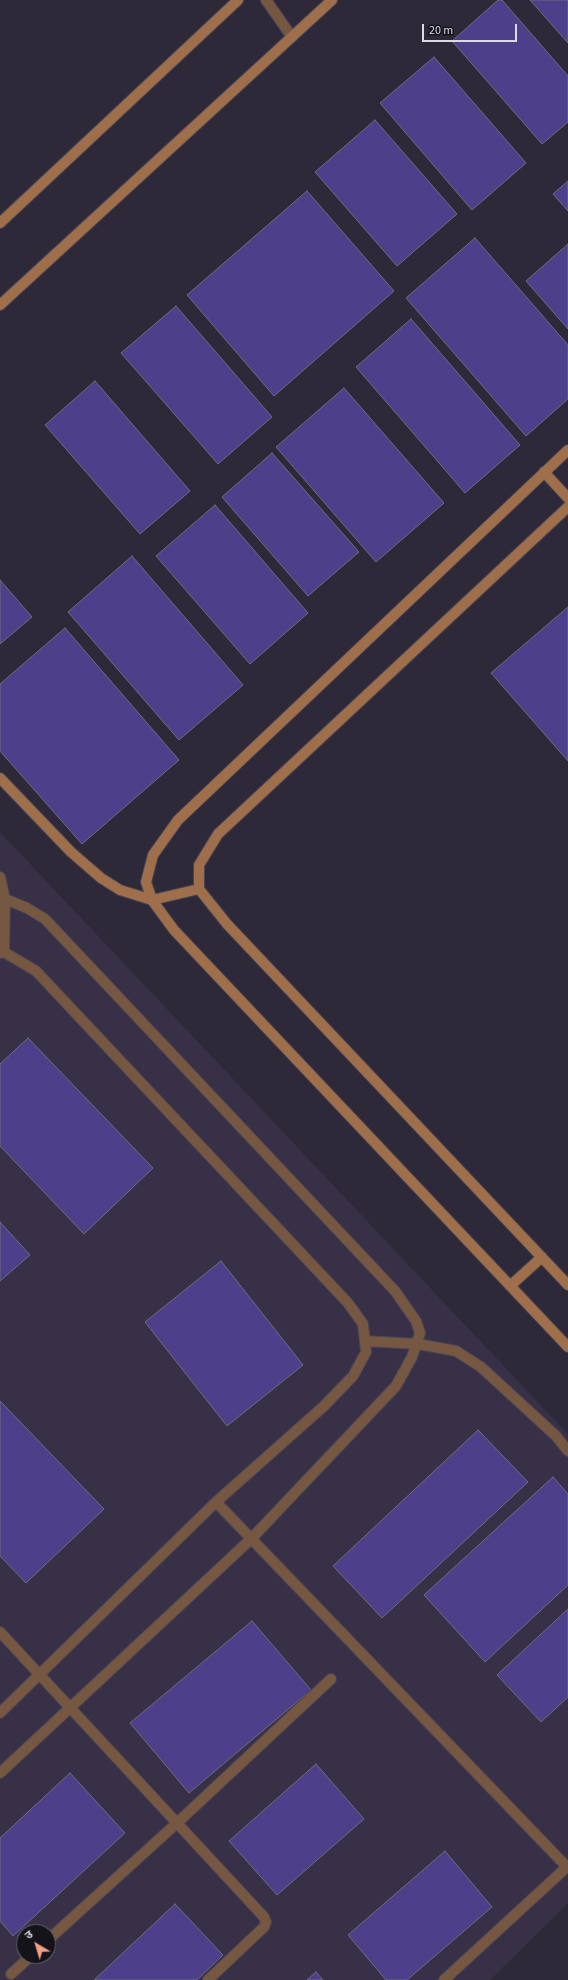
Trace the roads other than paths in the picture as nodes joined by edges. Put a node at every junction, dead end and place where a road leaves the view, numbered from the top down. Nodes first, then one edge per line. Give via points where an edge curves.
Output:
1 (238, 0) edge
2 (266, 0) edge
3 (332, 0) edge
4 (292, 37) junction
5 (0, 223) edge
6 (0, 305) edge
7 (568, 450) edge
8 (544, 472) junction
9 (568, 498) edge
10 (568, 507) edge
11 (0, 778) edge
12 (0, 877) edge
13 (199, 889) junction
14 (3, 900) edge
15 (152, 900) junction
16 (2, 953) edge
17 (542, 1257) junction
18 (568, 1285) edge
19 (510, 1286) junction
20 (365, 1341) junction
21 (418, 1344) junction
22 (568, 1347) edge
23 (568, 1451) edge
24 (216, 1502) junction
25 (251, 1539) junction
26 (0, 1632) edge
27 (40, 1674) junction
28 (331, 1679) dead end
29 (71, 1708) junction
30 (0, 1713) edge
31 (0, 1773) edge
32 (178, 1823) junction
33 (568, 1867) edge
34 (56, 1933) edge
35 (22, 1964) edge
36 (11, 1974) dead end
37 (208, 1980) edge
38 (444, 1980) edge

1 - 5 street
2 - 4 street
3 - 4 street
4 - 6 street
7 - 8 street
8 - 9 street
8 - 15 street via 178,820 153,854 146,882
10 - 13 street via 218,834 199,865
11 - 15 street via 71,852 101,878 120,890
12 - 14 street
13 - 15 street
13 - 17 street via 227,924
14 - 16 street
14 - 21 street via 27,908 45,919 395,1291 416,1321 420,1332
15 - 19 street via 174,930
16 - 20 street via 36,971 348,1303 363,1324
17 - 18 street
17 - 19 street
19 - 22 street
20 - 21 street
20 - 24 street via 366,1352 353,1376 324,1406
21 - 23 street via 456,1351 481,1367 556,1436
21 - 25 street via 396,1386
24 - 25 street
24 - 27 street
25 - 29 street
25 - 33 street
26 - 27 street
27 - 29 street
27 - 30 street
28 - 32 street
29 - 31 street
29 - 32 street
32 - 34 street
32 - 37 street via 262,1913 266,1922 264,1927
33 - 38 street
35 - 36 street

